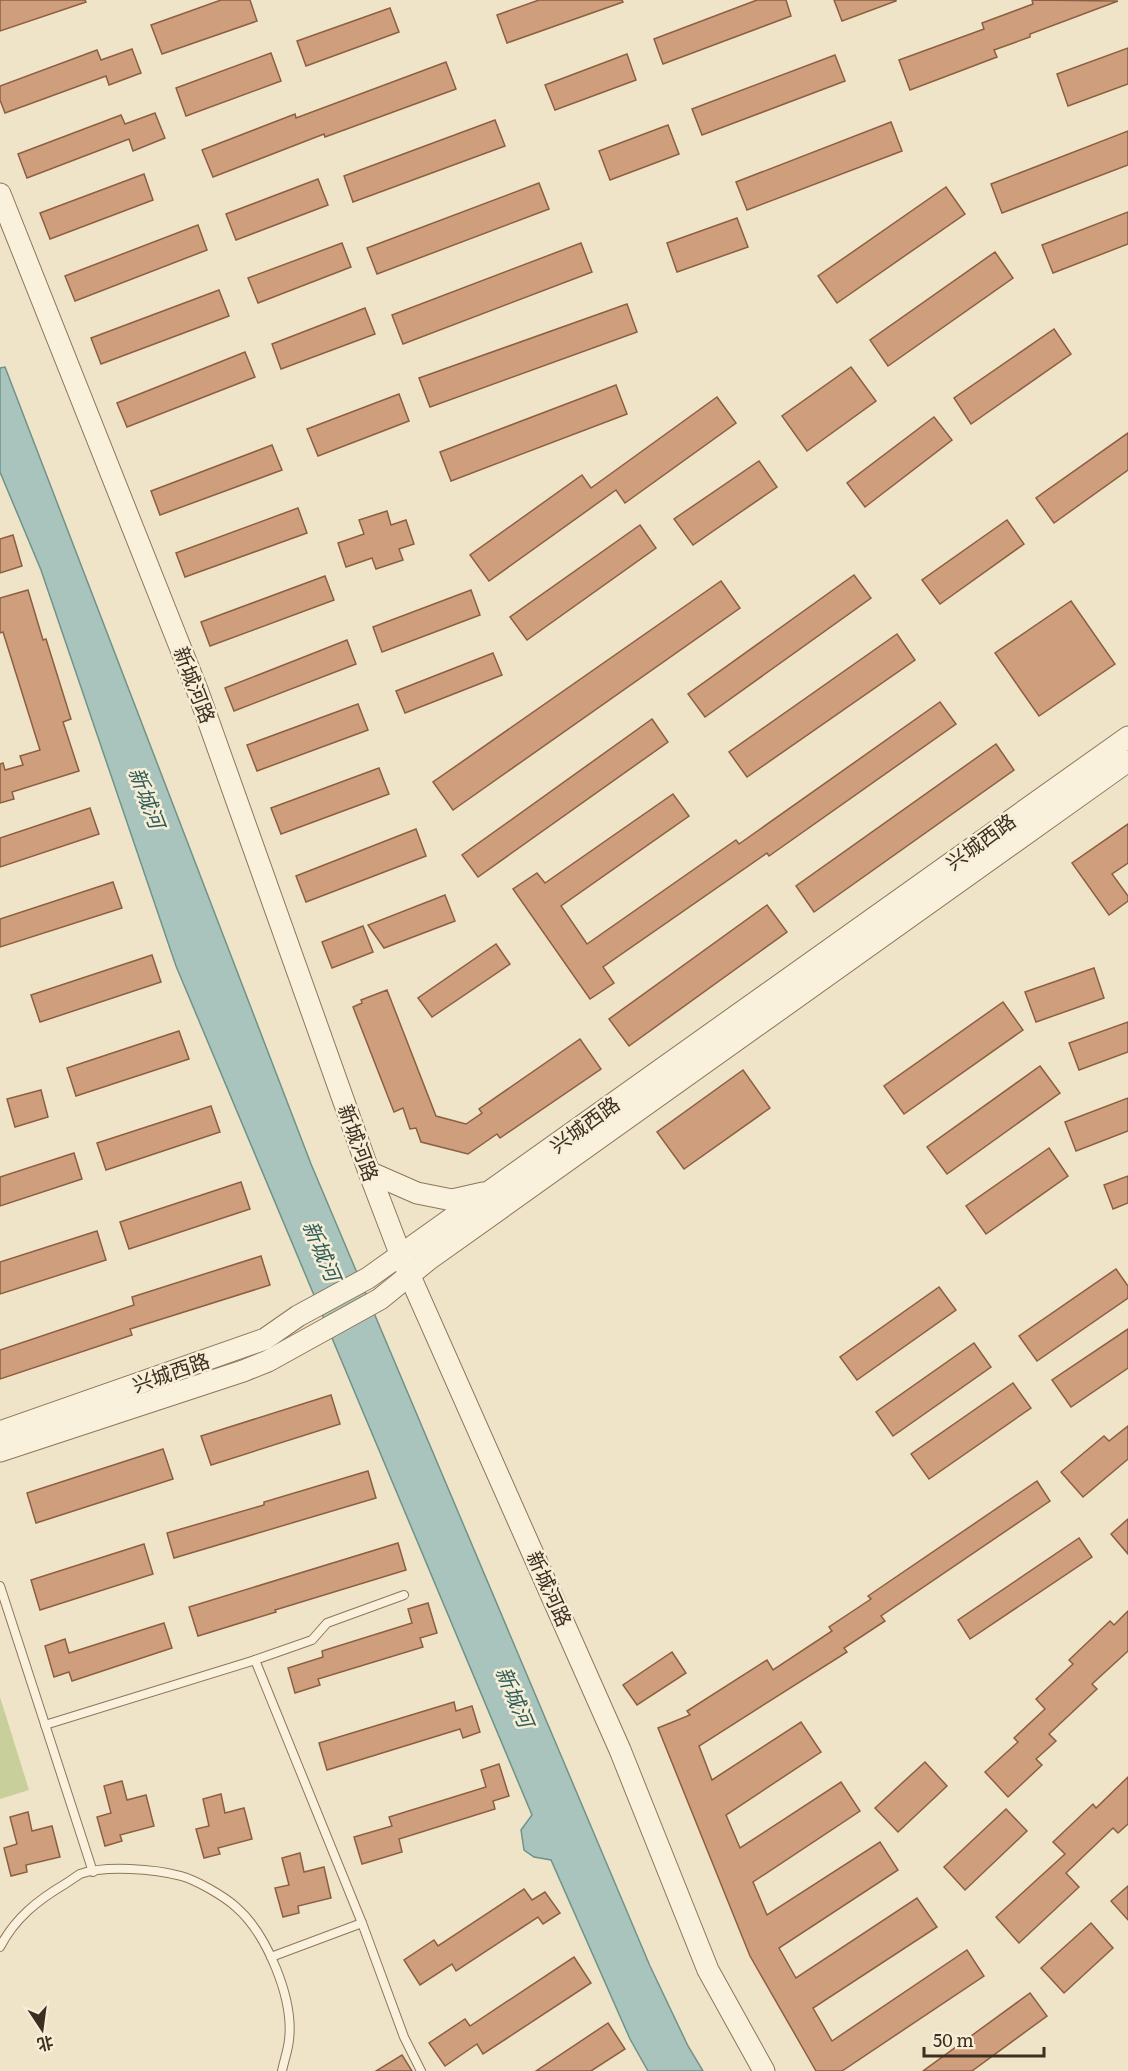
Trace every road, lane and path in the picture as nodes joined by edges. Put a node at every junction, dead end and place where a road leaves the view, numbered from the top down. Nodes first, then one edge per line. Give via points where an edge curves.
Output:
1 (0, 194) edge
2 (1128, 737) edge
3 (1128, 761) edge
4 (369, 1172) junction
5 (492, 1191) junction
6 (405, 1265) junction
7 (0, 1432) edge
8 (0, 1450) edge
9 (0, 1586) edge
10 (404, 1595) dead end
11 (255, 1660) junction
12 (45, 1725) junction
13 (93, 1872) junction
14 (362, 1923) junction
15 (0, 1947) edge
16 (271, 1957) junction
17 (282, 2071) edge
18 (422, 2071) edge
19 (764, 2071) edge

1 - 4 street, 新城河路 via 198,692
2 - 5 street, 兴城西路
3 - 6 street, 兴城西路
4 - 5 street via 417,1193 452,1200
4 - 6 street, 新城河路
5 - 6 street, 兴城西路
6 - 7 street, 兴城西路 via 368,1278 244,1348
6 - 8 street, 兴城西路 via 380,1299 268,1361
6 - 19 street, 新城河路 via 620,1750 708,1970
9 - 12 lane
10 - 11 lane via 327,1623 312,1640
11 - 12 lane
11 - 14 lane
12 - 13 lane
13 - 15 lane via 81,1874 28,1909
13 - 16 lane via 148,1870 182,1876 236,1906 256,1929
14 - 16 lane
14 - 18 lane via 404,2037
16 - 17 lane via 287,2005 289,2038

